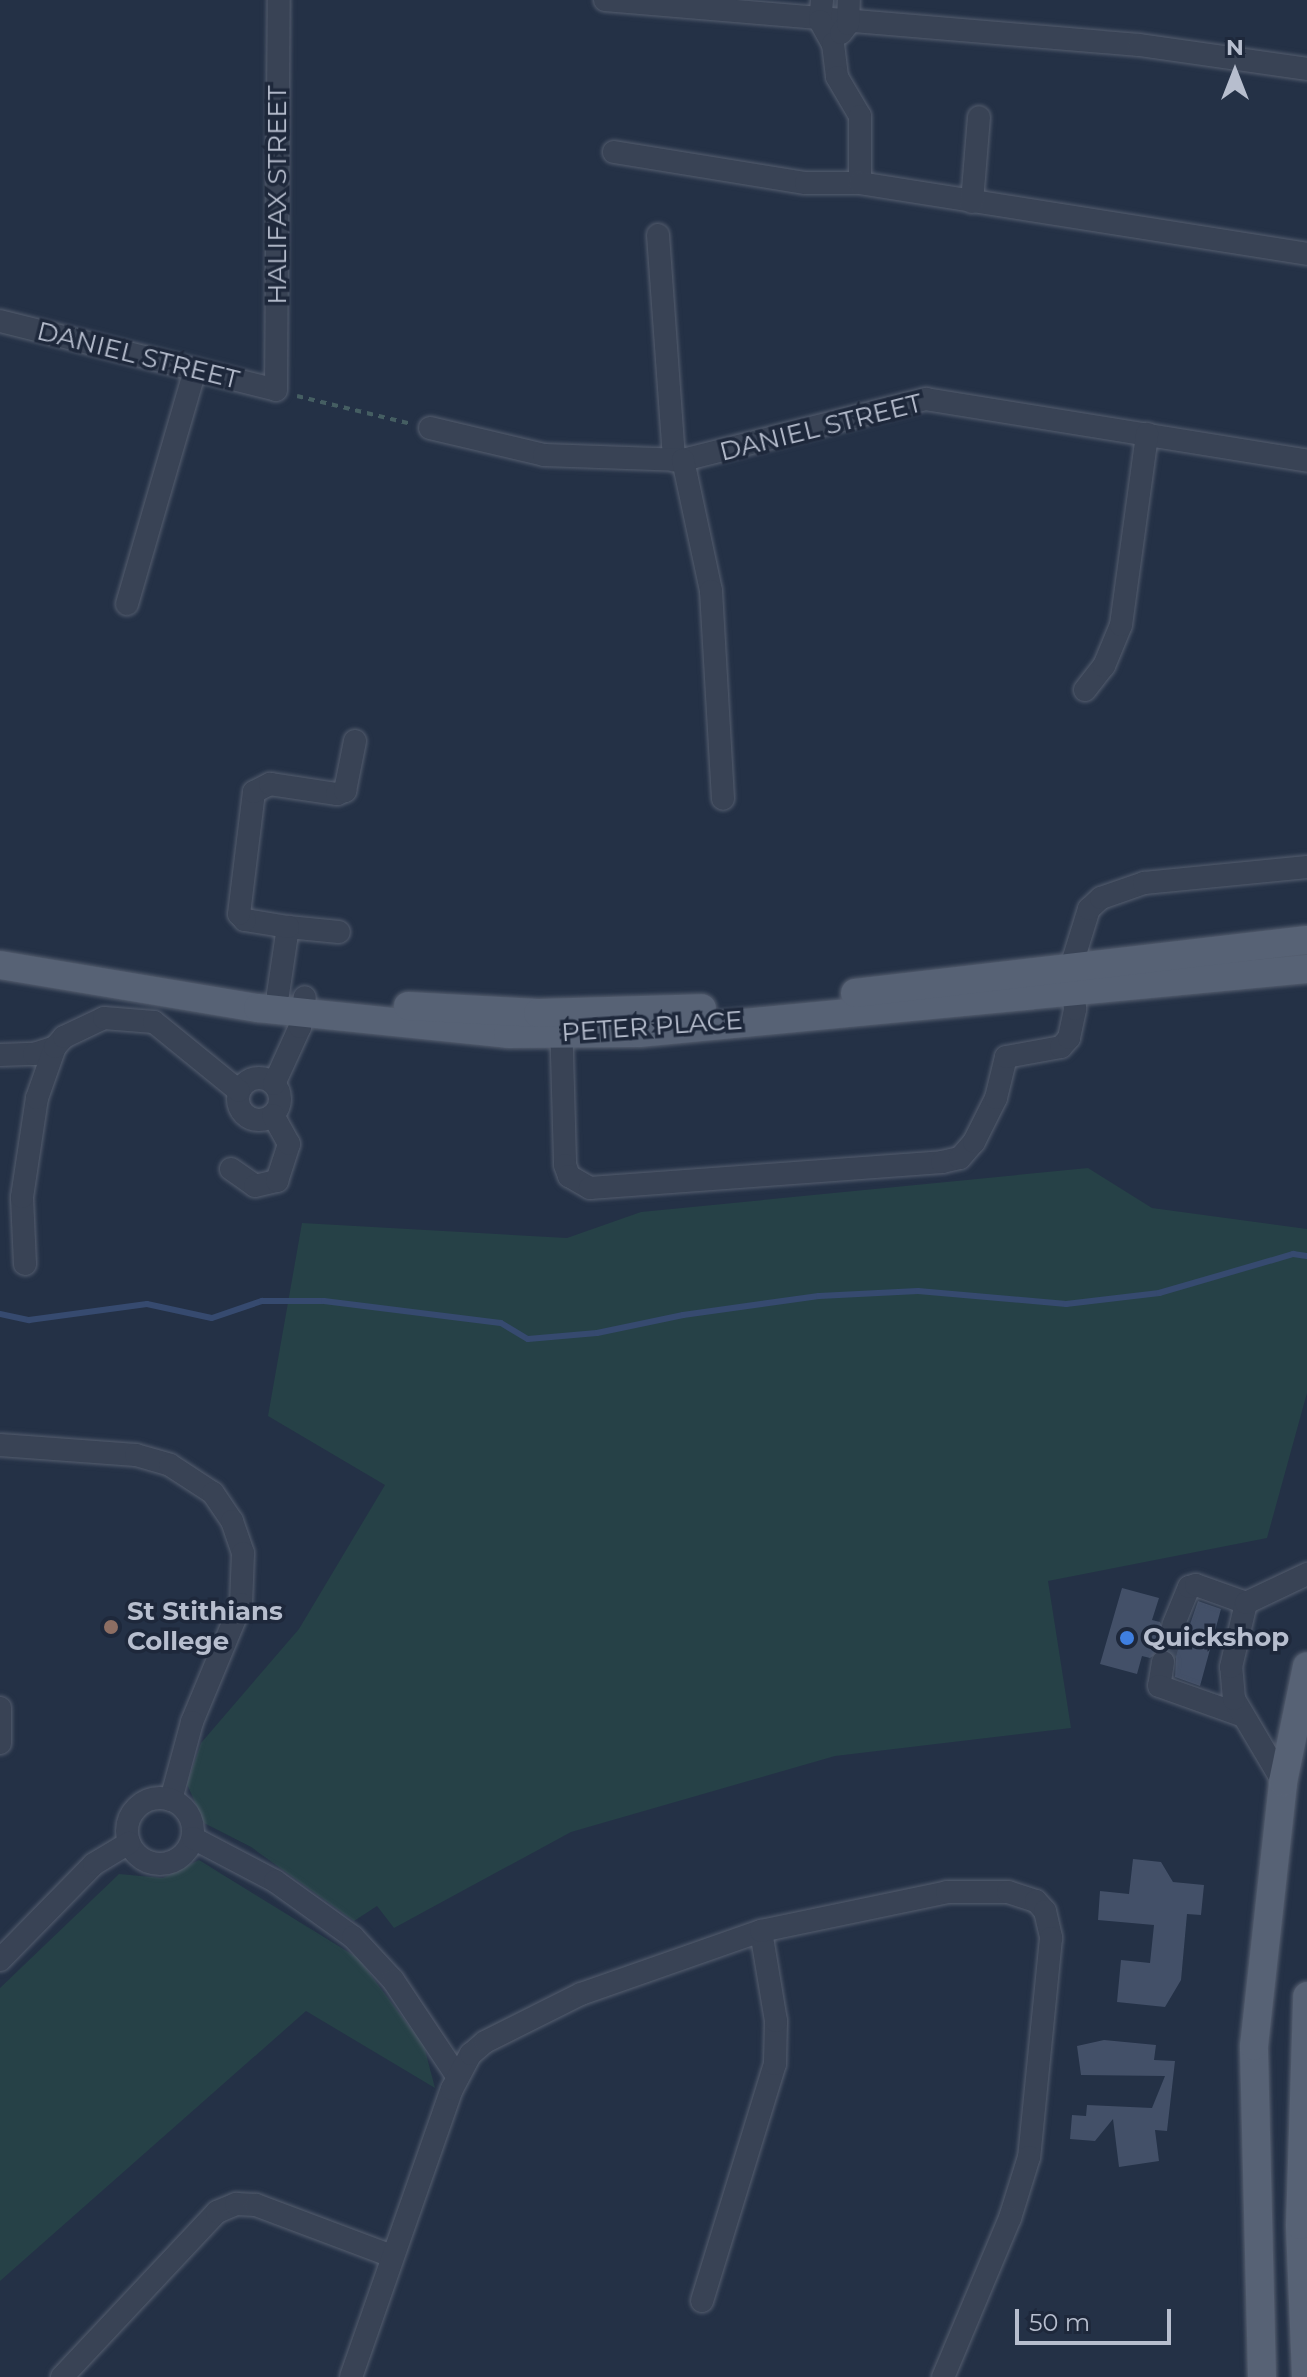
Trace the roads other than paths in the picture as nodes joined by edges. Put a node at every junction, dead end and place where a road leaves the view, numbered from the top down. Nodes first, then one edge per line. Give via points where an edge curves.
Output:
1 (279, 0) edge
2 (605, 0) edge
3 (849, 0) edge
4 (821, 10) edge
5 (848, 24) junction
6 (833, 44) junction
7 (1307, 69) edge
8 (979, 117) dead end
9 (614, 152) dead end
10 (860, 183) junction
11 (972, 202) junction
12 (658, 235) dead end
13 (1307, 254) edge
14 (0, 321) edge
15 (195, 370) junction
16 (276, 390) joint
17 (430, 428) road end
18 (1147, 434) junction
19 (679, 460) junction
20 (1307, 461) edge
21 (127, 604) dead end
22 (1085, 690) dead end
23 (355, 741) dead end
24 (723, 799) dead end
25 (1307, 867) edge
26 (288, 927) junction
27 (339, 932) dead end
28 (1307, 940) edge
29 (0, 954) edge
30 (0, 965) edge
31 (1307, 969) edge
32 (1072, 978) junction
33 (296, 1002) junction
34 (561, 1023) junction
35 (55, 1047) junction
36 (2, 1056) edge
37 (274, 1084) junction
38 (40, 1086) junction
39 (239, 1091) junction
40 (273, 1115) junction
41 (231, 1169) dead end
42 (25, 1264) dead end
43 (0, 1445) edge
44 (1307, 1574) edge
45 (1246, 1603) junction
46 (1173, 1626) tunnel mouth
47 (1163, 1662) tunnel mouth
48 (1307, 1666) edge
49 (0, 1708) edge
50 (1241, 1715) junction
51 (0, 1743) edge
52 (1283, 1782) junction
53 (171, 1800) junction
54 (193, 1838) junction
55 (129, 1843) junction
56 (761, 1931) junction
57 (4, 1945) edge
58 (1307, 1996) edge
59 (457, 2076) junction
60 (392, 2256) junction
61 (702, 2301) dead end
62 (62, 2377) edge
63 (351, 2377) edge
64 (943, 2377) edge
65 (1262, 2377) edge
66 (1306, 2377) edge

1 - 16 street, HALIFAX STREET
2 - 4 street
3 - 5 street
4 - 5 street
4 - 6 street
5 - 6 street
5 - 7 street via 1139,45
6 - 10 street via 841,88 860,116
8 - 11 street
9 - 10 street via 806,183
10 - 11 street
11 - 13 street
12 - 19 street
14 - 15 street, DANIEL STREET
15 - 16 street, DANIEL STREET
15 - 21 street
17 - 19 street, DANIEL STREET via 544,455
18 - 19 street, DANIEL STREET via 926,399
18 - 20 street, DANIEL STREET
18 - 22 street via 1121,625 1104,666
19 - 24 street via 711,591
23 - 26 street via 345,791 270,784 254,792 239,914 245,920
25 - 32 street via 1113,890 1089,909
26 - 27 street
26 - 33 street
28 - 32 main road, PETER PLACE
29 - 33 main road, PETER PLACE
30 - 33 main road, PETER PLACE
31 - 32 main road, PETER PLACE
32 - 34 main road, PETER PLACE via 639,1033
32 - 34 street via 1073,1023 1065,1043 1006,1057 996,1098 974,1142 960,1158 942,1162 590,1188 569,1176 565,1165
33 - 34 main road, PETER PLACE via 492,1034
33 - 37 street
35 - 36 street
35 - 38 street
35 - 39 street via 76,1028 131,1016 154,1022 178,1038
36 - 38 street
37 - 39 street via 255,1079
37 - 40 street via 280,1100
38 - 42 street via 22,1197
39 - 40 street via 239,1108 246,1117 257,1121
40 - 41 street via 285,1128 289,1144 277,1181 255,1186
43 - 53 street via 136,1455 170,1465 213,1493 232,1521 243,1553 241,1604 192,1722
44 - 45 street
45 - 46 street via 1189,1587
45 - 50 street via 1231,1667
47 - 50 street via 1159,1686
48 - 52 main road
49 - 51 street
50 - 52 street
52 - 65 main road via 1254,2046
53 - 54 street via 190,1816
53 - 55 street via 152,1799 133,1812
54 - 55 street via 182,1856 163,1864 142,1859
54 - 59 street via 275,1881 353,1937 393,1980
55 - 57 street via 94,1864
56 - 59 street via 581,1994 516,2024 471,2054
56 - 61 street via 776,2021 775,2064
56 - 64 street via 947,1892 1008,1892 1036,1901 1045,1911 1051,1953 1027,2172
58 - 66 main road via 1300,2225
59 - 60 street
60 - 62 street via 256,2205 236,2204 217,2212
60 - 63 street

